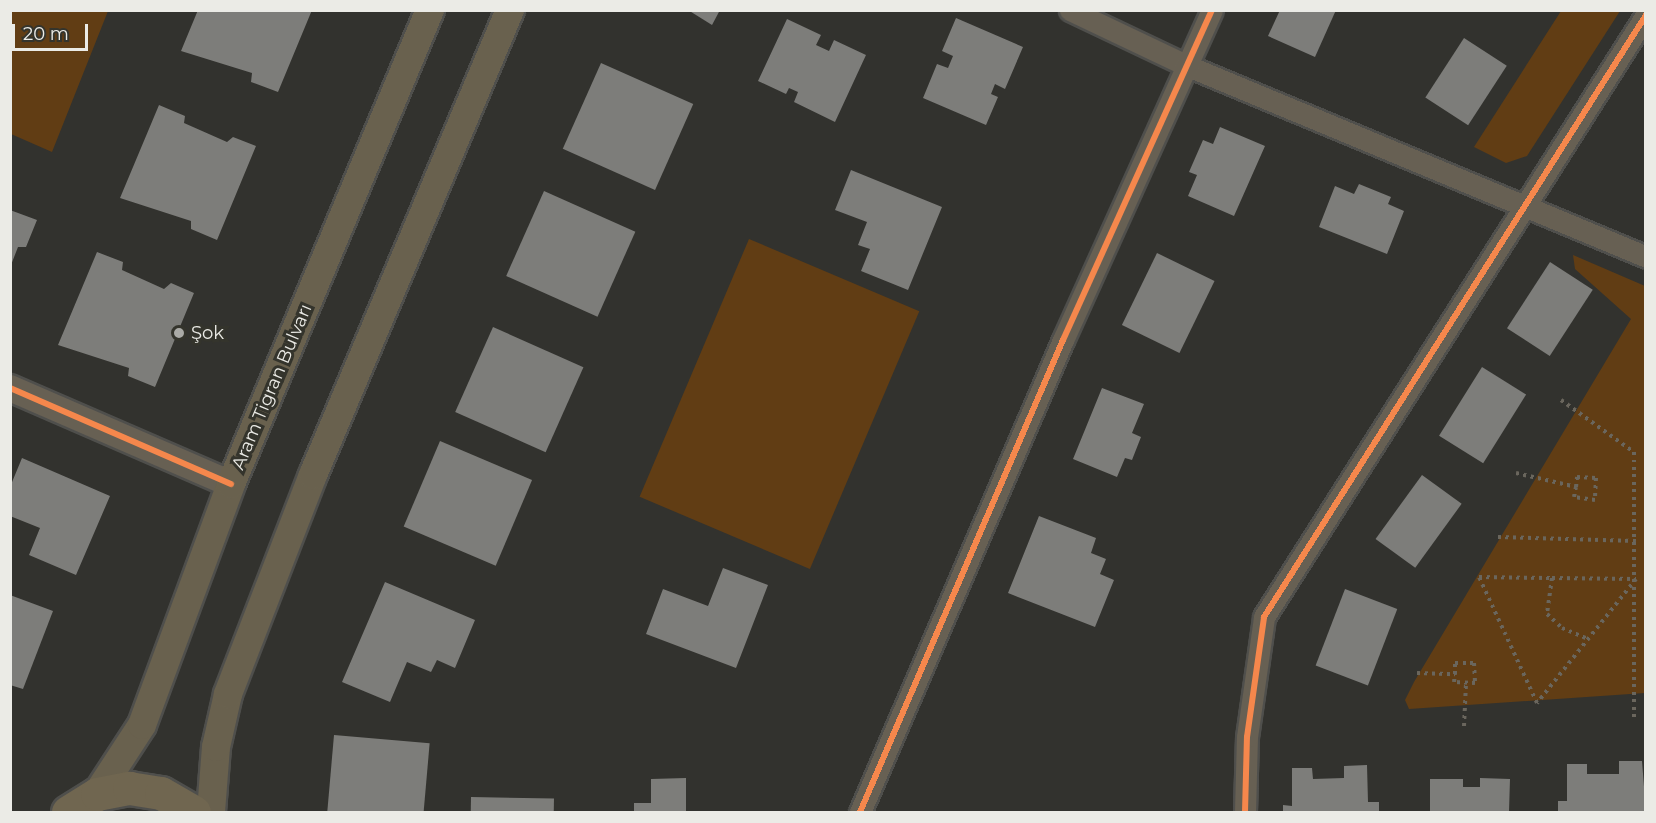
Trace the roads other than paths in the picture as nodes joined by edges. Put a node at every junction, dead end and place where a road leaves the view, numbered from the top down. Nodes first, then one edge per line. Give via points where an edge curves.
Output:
1 (430, 10) edge
2 (510, 10) edge
3 (1070, 10) edge
4 (1212, 10) edge
5 (1646, 15) edge
6 (1188, 66) junction
7 (1523, 208) junction
8 (1646, 257) edge
9 (10, 388) edge
10 (231, 484) junction
11 (97, 794) junction
12 (68, 813) edge
13 (194, 813) edge
14 (211, 813) edge
15 (860, 813) edge
16 (1245, 813) edge

1 - 10 main road, Aram Tigran Bulvarı
2 - 14 main road via 313,476 228,694 216,747
3 - 6 street
4 - 6 street
5 - 7 street
6 - 7 street
6 - 15 street via 1058,351
7 - 8 street
7 - 16 street via 1264,617 1247,737
9 - 10 street
10 - 11 main road, Aram Tigran Bulvarı via 142,725
11 - 12 main road
11 - 13 main road via 129,788 160,793

